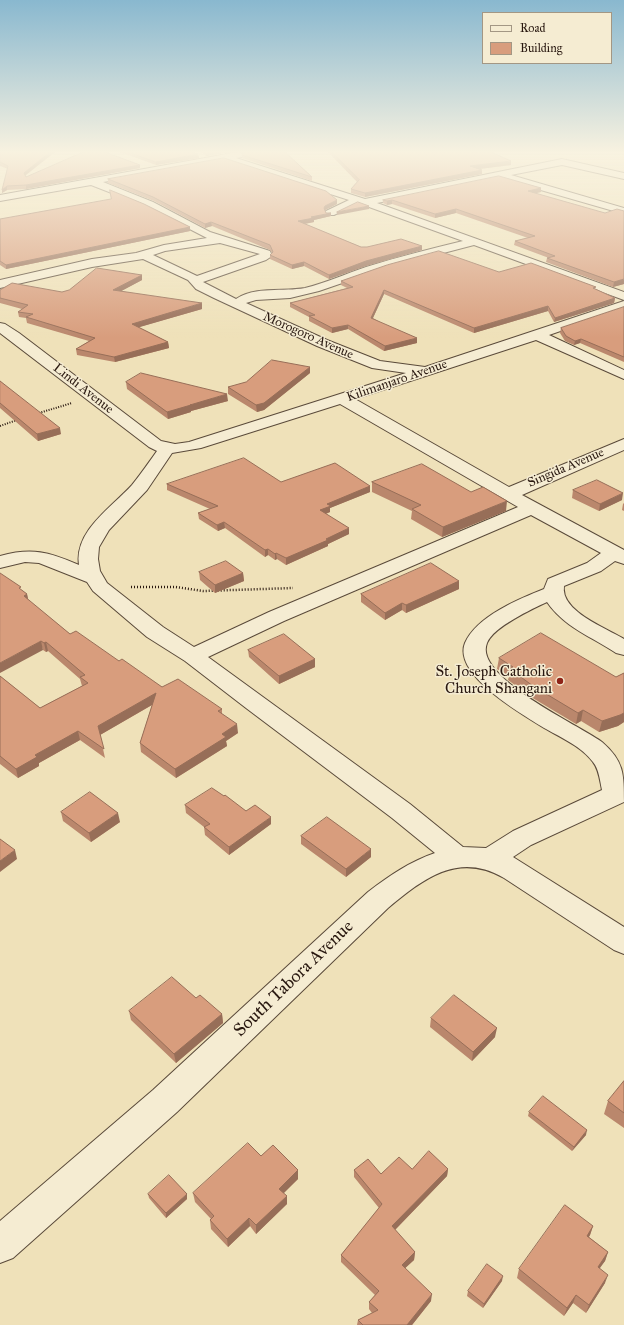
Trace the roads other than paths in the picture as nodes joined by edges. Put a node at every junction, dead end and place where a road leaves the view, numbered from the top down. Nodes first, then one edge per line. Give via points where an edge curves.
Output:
1 (166, 214) edge
2 (397, 214) edge
3 (221, 240) junction
4 (475, 241) junction
5 (136, 256) junction
6 (196, 280) junction
7 (0, 284) edge
8 (624, 296) edge
9 (238, 304) junction
10 (624, 305) edge
11 (0, 328) edge
12 (537, 335) junction
13 (428, 371) junction
14 (624, 375) edge
15 (343, 399) junction
16 (624, 444) edge
17 (167, 449) junction
18 (508, 494) junction
19 (532, 508) junction
20 (618, 555) edge
21 (0, 562) edge
22 (97, 582) junction
23 (553, 592) junction
24 (624, 648) edge
25 (193, 656) junction
26 (620, 793) edge
27 (457, 857) junction
28 (490, 859) junction
29 (624, 942) edge
30 (0, 1245) edge

1 - 3 street via 195,230
2 - 4 street
3 - 5 street via 164,248
3 - 6 street via 265,252 266,256
4 - 8 street
4 - 9 street via 374,268 314,289 251,297 243,299
5 - 6 street, Morogoro Avenue via 146,256
5 - 7 street, Morogoro Avenue via 75,266
6 - 9 street, Morogoro Avenue via 202,288
9 - 13 street, Morogoro Avenue via 377,365
10 - 12 street, Kilimanjaro Avenue
11 - 17 street, Lindi Avenue via 155,444
12 - 13 street, Kilimanjaro Avenue
12 - 14 street
13 - 15 street, Kilimanjaro Avenue
15 - 17 street, Kilimanjaro Avenue via 195,445
15 - 18 street
16 - 18 street, Singida Avenue
17 - 22 street via 142,484 100,529 92,543 88,554 90,572
18 - 19 street
19 - 20 street
19 - 25 street via 235,634
20 - 23 street via 555,583
21 - 22 street via 16,557 33,557 64,566
22 - 25 street via 156,632
23 - 24 street via 559,605 570,616
23 - 26 street via 496,622 480,635 475,644 475,651 489,678 503,690 603,757
25 - 27 street via 402,811
26 - 28 street via 522,838
27 - 28 street, South Tabora Avenue
27 - 30 street, South Tabora Avenue via 442,860 411,874 378,900 165,1101
28 - 29 street, South Tabora Avenue via 516,872

